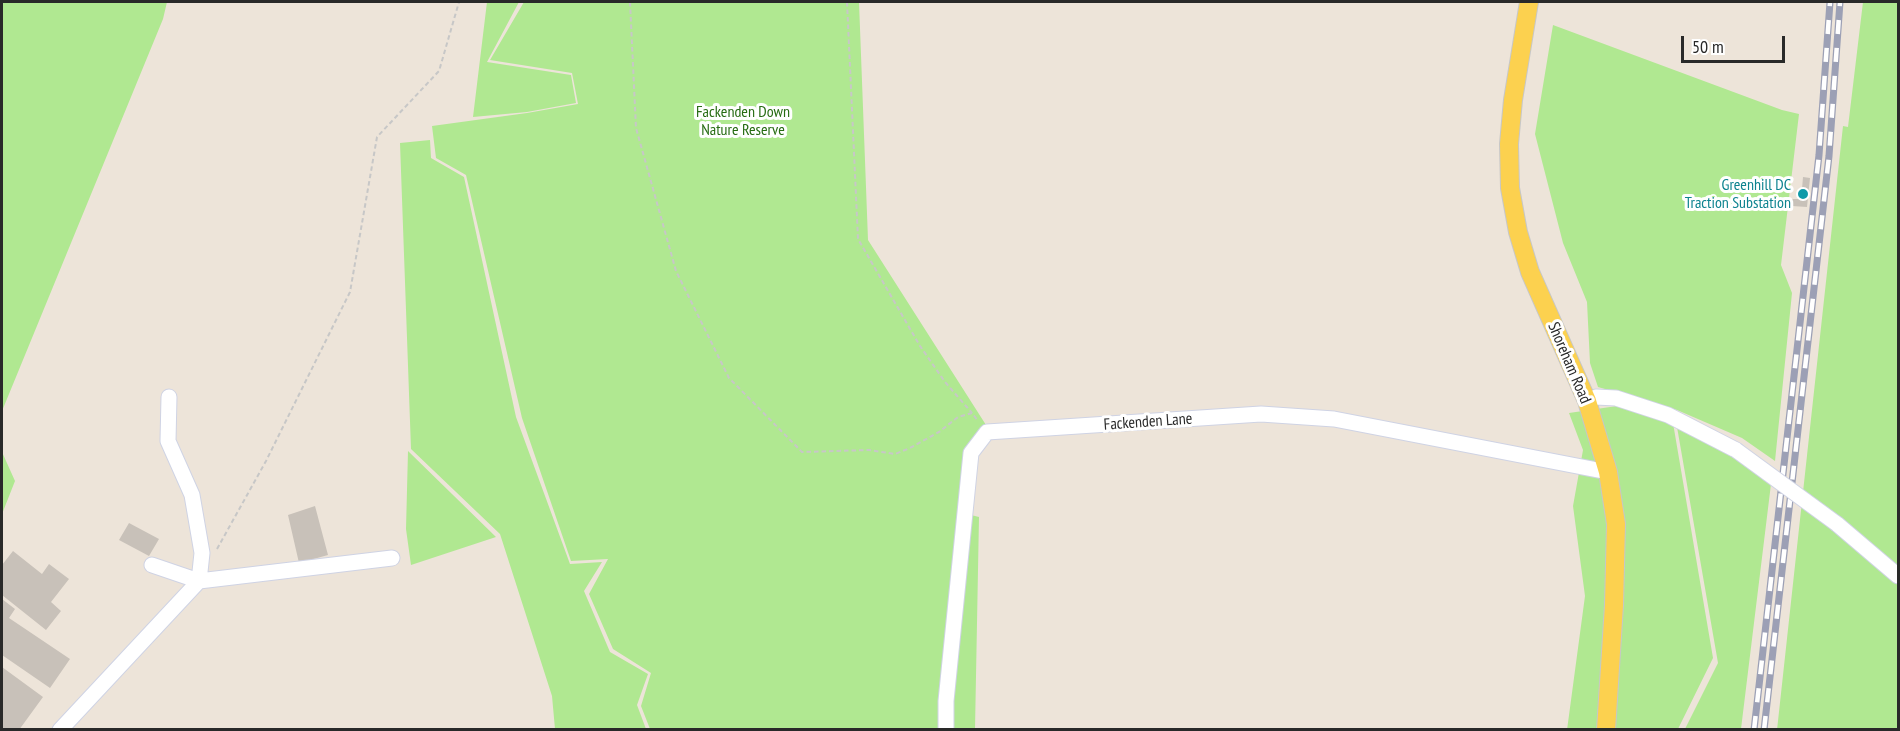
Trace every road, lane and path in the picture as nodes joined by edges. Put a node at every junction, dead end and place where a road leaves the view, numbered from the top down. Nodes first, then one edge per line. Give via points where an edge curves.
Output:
1 (459, 2) edge
2 (630, 2) edge
3 (847, 2) edge
4 (1529, 2) edge
5 (169, 397) dead end
6 (1587, 401) junction
7 (972, 413) junction
8 (987, 432) junction
9 (1608, 472) junction
10 (216, 551) dead end
11 (392, 558) dead end
12 (152, 565) dead end
13 (1899, 576) edge
14 (199, 581) junction
15 (60, 729) edge
16 (946, 729) edge
17 (1606, 729) edge

1 - 10 path via 439,71 378,137 350,292 266,461
2 - 7 path via 636,128 676,271 729,378 802,453 870,450 895,454 939,432 958,417
3 - 7 path via 858,239 920,346
4 - 6 main road, Shoreham Road via 1513,100 1510,188 1530,272
5 - 14 street via 168,441 192,495 202,554
6 - 9 main road, Shoreham Road
6 - 13 street, bridge via 1616,398 1668,415 1736,450 1837,524
7 - 8 path
8 - 9 street, Fackenden Lane via 1261,414 1324,418
8 - 16 street via 971,453
9 - 17 main road, Shoreham Road via 1616,524
11 - 14 street
12 - 14 street
14 - 15 street

